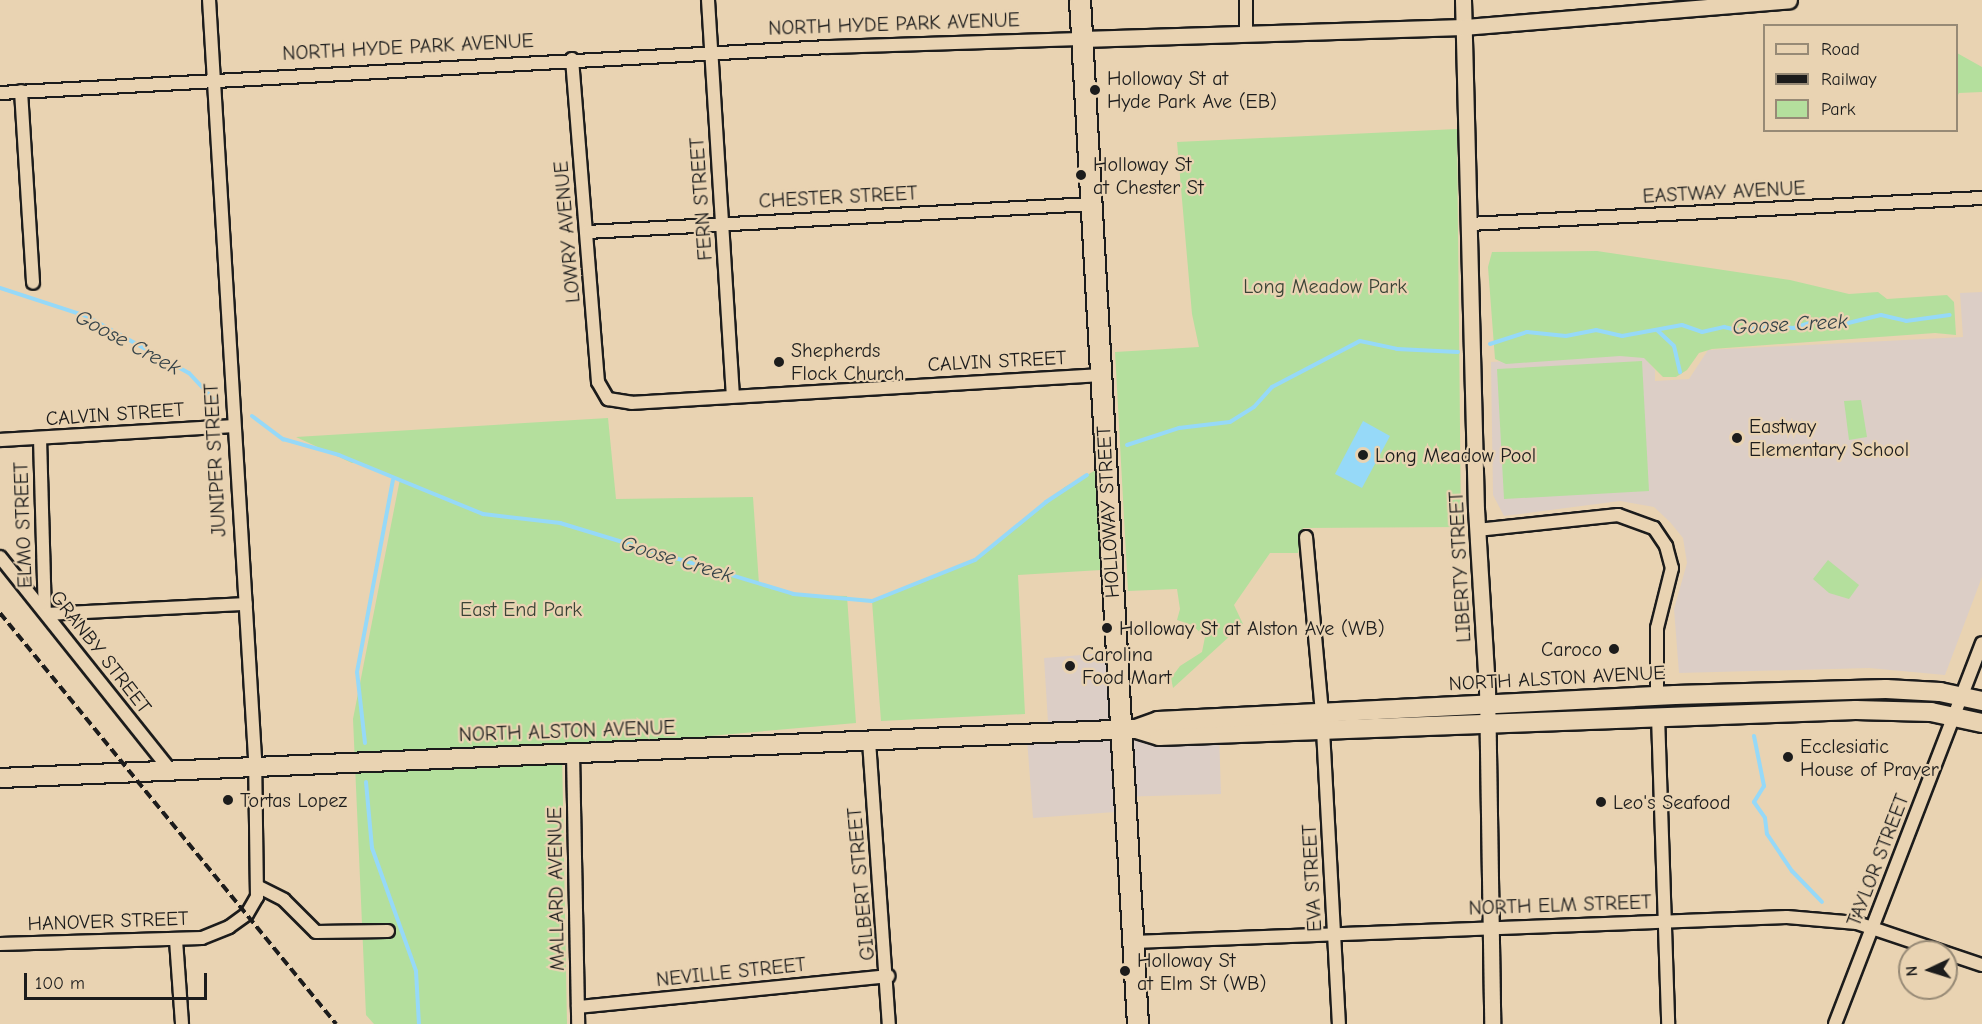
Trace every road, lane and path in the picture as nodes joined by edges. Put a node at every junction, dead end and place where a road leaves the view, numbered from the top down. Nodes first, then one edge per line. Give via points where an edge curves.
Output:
1 (209, 0) edge
2 (708, 0) edge
3 (1080, 0) edge
4 (1246, 0) edge
5 (1463, 0) edge
6 (1789, 0) edge
7 (1464, 27) junction
8 (1246, 34) junction
9 (1082, 39) junction
10 (711, 52) junction
11 (572, 59) junction
12 (213, 79) junction
13 (21, 91) junction
14 (0, 93) edge
15 (1982, 198) edge
16 (1091, 204) junction
17 (722, 224) junction
18 (1468, 224) junction
19 (587, 232) junction
20 (33, 283) dead end
21 (1100, 375) junction
22 (733, 396) junction
23 (608, 399) joint
24 (233, 426) junction
25 (40, 438) junction
26 (0, 440) edge
27 (1478, 530) junction
28 (1306, 537) dead end
29 (0, 557) edge
30 (246, 604) junction
31 (46, 613) junction
32 (1982, 643) edge
33 (1657, 696) junction
34 (1962, 696) junction
35 (1982, 701) edge
36 (1487, 704) junction
37 (1658, 716) junction
38 (1954, 716) junction
39 (1322, 721) junction
40 (1487, 723) junction
41 (1982, 723) edge
42 (1128, 730) junction
43 (869, 741) junction
44 (573, 753) junction
45 (256, 767) junction
46 (171, 771) junction
47 (0, 778) edge
48 (259, 887) junction
49 (247, 914) joint
50 (1665, 921) junction
51 (1489, 927) junction
52 (1873, 927) junction
53 (388, 931) dead end
54 (1334, 933) junction
55 (176, 940) junction
56 (1132, 942) junction
57 (0, 944) edge
58 (1982, 965) edge
59 (888, 976) junction
60 (578, 1006) junction
61 (182, 1024) edge
62 (578, 1024) edge
63 (889, 1024) edge
64 (1138, 1024) edge
65 (1339, 1024) edge
66 (1492, 1024) edge
67 (1668, 1024) edge
68 (1835, 1024) edge

1 - 12 street, JUNIPER STREET
2 - 10 street, FERN STREET
3 - 9 main road, HOLLOWAY STREET
4 - 8 street
5 - 7 street, LIBERTY STREET
6 - 7 street, NORTH HYDE PARK AVENUE
7 - 8 street, NORTH HYDE PARK AVENUE
7 - 18 street, LIBERTY STREET
8 - 9 street, NORTH HYDE PARK AVENUE
9 - 10 street, NORTH HYDE PARK AVENUE
9 - 16 main road, HOLLOWAY STREET
10 - 11 street, NORTH HYDE PARK AVENUE
10 - 17 street, FERN STREET
11 - 12 street, NORTH HYDE PARK AVENUE
11 - 19 street, LOWRY AVENUE
12 - 13 street, NORTH HYDE PARK AVENUE
12 - 24 street, JUNIPER STREET
13 - 14 street, NORTH HYDE PARK AVENUE
13 - 20 street
15 - 18 street, EASTWAY AVENUE
16 - 17 street, CHESTER STREET
16 - 21 main road, HOLLOWAY STREET
17 - 19 street, CHESTER STREET
17 - 22 street, FERN STREET
18 - 27 street, LIBERTY STREET
19 - 23 street, LOWRY AVENUE via 598,382
21 - 22 street, CALVIN STREET
21 - 42 main road, HOLLOWAY STREET
22 - 23 street, CALVIN STREET via 632,403
24 - 25 street, CALVIN STREET
24 - 30 street, JUNIPER STREET
25 - 26 street, CALVIN STREET
25 - 31 street, ELMO STREET
27 - 33 street via 1618,515 1654,528 1666,546 1671,568 1657,628
27 - 36 street, LIBERTY STREET
28 - 39 street, EVA STREET
29 - 31 street, GRANBY STREET
30 - 31 street
30 - 45 street, JUNIPER STREET
31 - 46 street, GRANBY STREET
32 - 34 street, TAYLOR STREET
33 - 34 main road, NORTH ALSTON AVENUE via 1886,689
33 - 36 main road, NORTH ALSTON AVENUE
34 - 35 main road, NORTH ALSTON AVENUE
34 - 38 street, TAYLOR STREET
36 - 39 main road, NORTH ALSTON AVENUE
36 - 40 street, LIBERTY STREET
37 - 38 main road, NORTH ALSTON AVENUE via 1868,710
37 - 40 main road, NORTH ALSTON AVENUE
37 - 50 street
38 - 41 main road, NORTH ALSTON AVENUE
38 - 52 street, TAYLOR STREET
39 - 40 main road, NORTH ALSTON AVENUE
39 - 42 main road, NORTH ALSTON AVENUE via 1158,721
39 - 54 street, EVA STREET
40 - 51 street, LIBERTY STREET
42 - 43 main road, NORTH ALSTON AVENUE
42 - 56 main road, HOLLOWAY STREET
43 - 44 main road, NORTH ALSTON AVENUE
43 - 59 street, GILBERT STREET
44 - 45 main road, NORTH ALSTON AVENUE
44 - 60 street, MALLARD AVENUE
45 - 46 main road, NORTH ALSTON AVENUE
45 - 48 street, JUNIPER STREET
46 - 47 main road, NORTH ALSTON AVENUE
48 - 49 street, JUNIPER STREET
48 - 53 street via 285,900 316,932
49 - 55 street, HANOVER STREET via 220,932
50 - 51 street, NORTH ELM STREET
50 - 52 street, NORTH ELM STREET via 1787,917 1841,920
50 - 67 street
51 - 54 street, NORTH ELM STREET
51 - 66 street, LIBERTY STREET
52 - 58 street, NORTH ELM STREET
52 - 68 street, TAYLOR STREET
54 - 56 street, NORTH ELM STREET
54 - 65 street, EVA STREET
55 - 57 street, HANOVER STREET
55 - 61 street
56 - 64 main road, HOLLOWAY STREET
59 - 60 street, NEVILLE STREET
59 - 63 street, GILBERT STREET
60 - 62 street, MALLARD AVENUE

